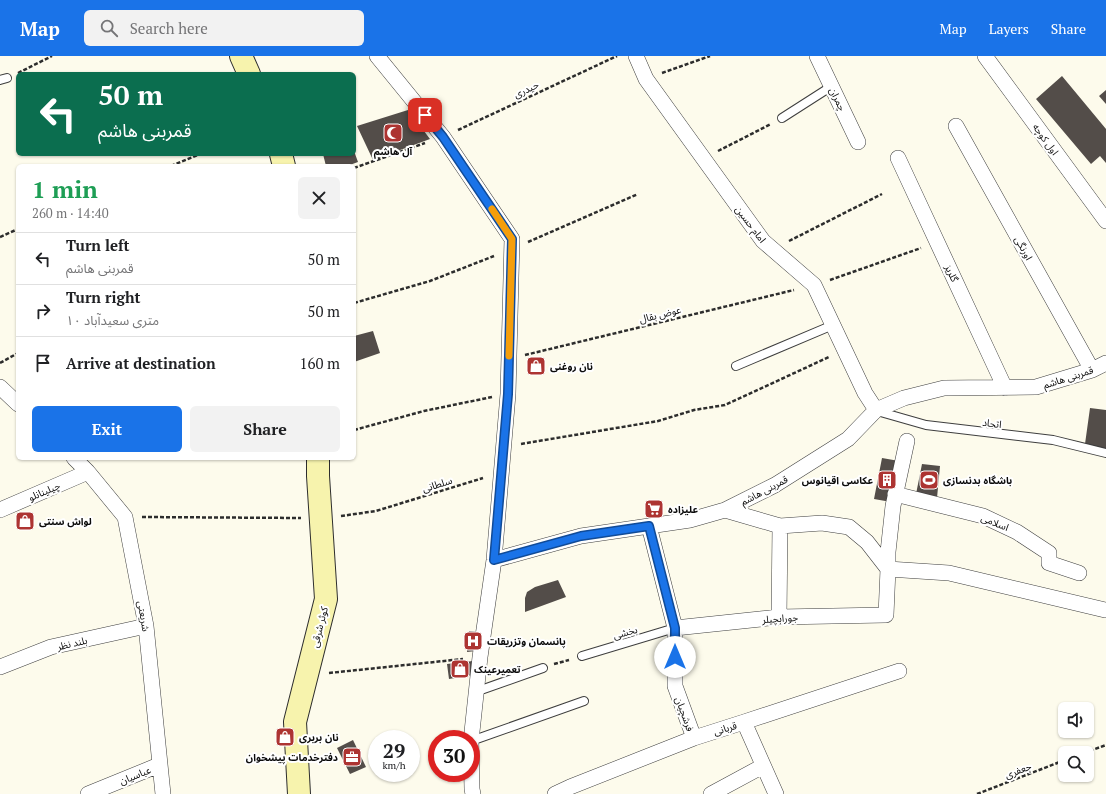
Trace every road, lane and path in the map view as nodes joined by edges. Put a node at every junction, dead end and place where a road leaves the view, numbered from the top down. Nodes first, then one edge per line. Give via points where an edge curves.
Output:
1 (52, 56) edge
2 (241, 56) edge
3 (377, 56) edge
4 (617, 56) edge
5 (636, 56) edge
6 (710, 56) edge
7 (817, 56) edge
8 (986, 56) edge
9 (18, 72) edge
10 (248, 72) edge
11 (16, 73) edge
12 (3, 79) edge
13 (646, 79) junction
14 (832, 86) junction
15 (782, 118) joint
16 (956, 126) dead end
17 (443, 137) junction
18 (858, 142) dead end
19 (195, 156) edge
20 (704, 158) junction
21 (898, 158) dead end
22 (176, 164) edge
23 (356, 167) edge
24 (638, 194) dead end
25 (882, 194) dead end
26 (1106, 221) edge
27 (16, 230) edge
28 (0, 237) edge
29 (938, 243) junction
30 (511, 250) junction
31 (773, 250) junction
32 (814, 285) junction
33 (356, 302) edge
34 (833, 325) junction
35 (844, 350) junction
36 (16, 353) edge
37 (509, 359) junction
38 (0, 363) edge
39 (1106, 363) edge
40 (736, 366) dead end
41 (1092, 370) junction
42 (0, 387) edge
43 (1005, 388) junction
44 (508, 394) junction
45 (16, 402) edge
46 (876, 410) junction
47 (356, 429) edge
48 (907, 441) dead end
49 (504, 447) junction
50 (1106, 453) edge
51 (76, 460) edge
52 (318, 460) edge
53 (88, 472) junction
54 (502, 472) junction
55 (895, 494) junction
56 (0, 510) edge
57 (725, 510) junction
58 (125, 517) junction
59 (321, 518) junction
60 (649, 526) junction
61 (780, 526) junction
62 (494, 560) junction
63 (888, 569) junction
64 (1078, 573) dead end
65 (1105, 610) dead end
66 (779, 618) junction
67 (146, 626) junction
68 (675, 628) junction
69 (582, 656) joint
70 (480, 657) junction
71 (0, 667) edge
72 (542, 668) joint
73 (899, 671) dead end
74 (307, 675) junction
75 (478, 691) junction
76 (584, 701) dead end
77 (744, 722) junction
78 (473, 730) edge
79 (480, 738) edge
80 (694, 738) junction
81 (1106, 745) edge
82 (1094, 749) edge
83 (1058, 763) edge
84 (159, 765) junction
85 (764, 766) junction
86 (472, 782) edge
87 (88, 794) edge
88 (163, 794) edge
89 (299, 794) edge
90 (473, 794) edge
91 (555, 794) edge
92 (711, 794) edge
93 (776, 794) edge
94 (977, 794) edge

1 - 9 path
2 - 10 main road
3 - 17 street
4 - 17 path, حیدری
5 - 13 street, امام حسین
6 - 13 path
7 - 14 street, چمران
8 - 26 street, اول کوچه
11 - 12 path
13 - 20 street, امام حسین
14 - 15 lane
14 - 18 street, چمران
15 - 20 path
16 - 41 street, اورنگی
17 - 23 path
17 - 30 street via 512,239
19 - 22 path
20 - 31 street, امام حسین via 763,241
21 - 29 street, گلریز
24 - 30 path
25 - 31 path
27 - 28 path
29 - 32 path, عوض بقال
29 - 43 street, گلریز
30 - 33 path via 430,281
30 - 37 street
31 - 32 street, امام حسین
32 - 34 street, امام حسین
32 - 37 path, عوض بقال
34 - 35 street, امام حسین
34 - 40 lane
35 - 46 street, امام حسین via 865,394
35 - 49 path via 725,405 694,410 658,421
36 - 38 path
37 - 44 street
39 - 41 street, قمربنی هاشم
41 - 43 street, قمربنی هاشم via 1036,387
42 - 45 street
43 - 46 street, قمربنی هاشم via 944,388 904,398
44 - 47 path via 424,411
44 - 49 street
46 - 50 lane, اتحاد via 926,425 1053,440
46 - 57 street, قمربنی هاشم via 848,439 775,485
48 - 55 street
49 - 54 street
51 - 53 street, شریعتی
52 - 59 main road, کوثر شرقی
53 - 56 street, چیلینانلو
53 - 58 street, شریعتی
54 - 59 path, سلطانی via 376,511
54 - 62 street
55 - 63 street
55 - 64 street, اسلامی via 983,516 1018,532 1049,553 1049,563
57 - 60 street, قمربنی هاشم via 690,520
57 - 61 street
58 - 59 path, سلطانی
58 - 67 street, شریعتی
59 - 74 main road, کوثر شرقی via 326,599
60 - 62 street, قمربنی هاشم via 581,536
60 - 68 street, فرشچیان
61 - 63 street via 822,523 849,527 867,542
61 - 66 street
62 - 70 street
63 - 65 street via 949,573
63 - 66 street, جورابچیلر via 886,615
66 - 68 street, جورابچیلر
67 - 71 street, بلند نظر via 51,647
67 - 84 street, شریعتی
68 - 69 lane, بخشی
68 - 80 street, فرشچیان via 675,686
69 - 72 path
70 - 74 path
70 - 75 street
72 - 75 lane
73 - 77 street, قربانی
74 - 89 main road, کوثر شرقی via 295,722
75 - 78 street
76 - 79 lane
77 - 80 street, قربانی
77 - 85 street
80 - 91 street, قربانی
81 - 82 path
83 - 94 path, جعفری
84 - 87 street, عباسیان
84 - 88 street, شریعتی
85 - 92 street
85 - 93 street
86 - 90 street

